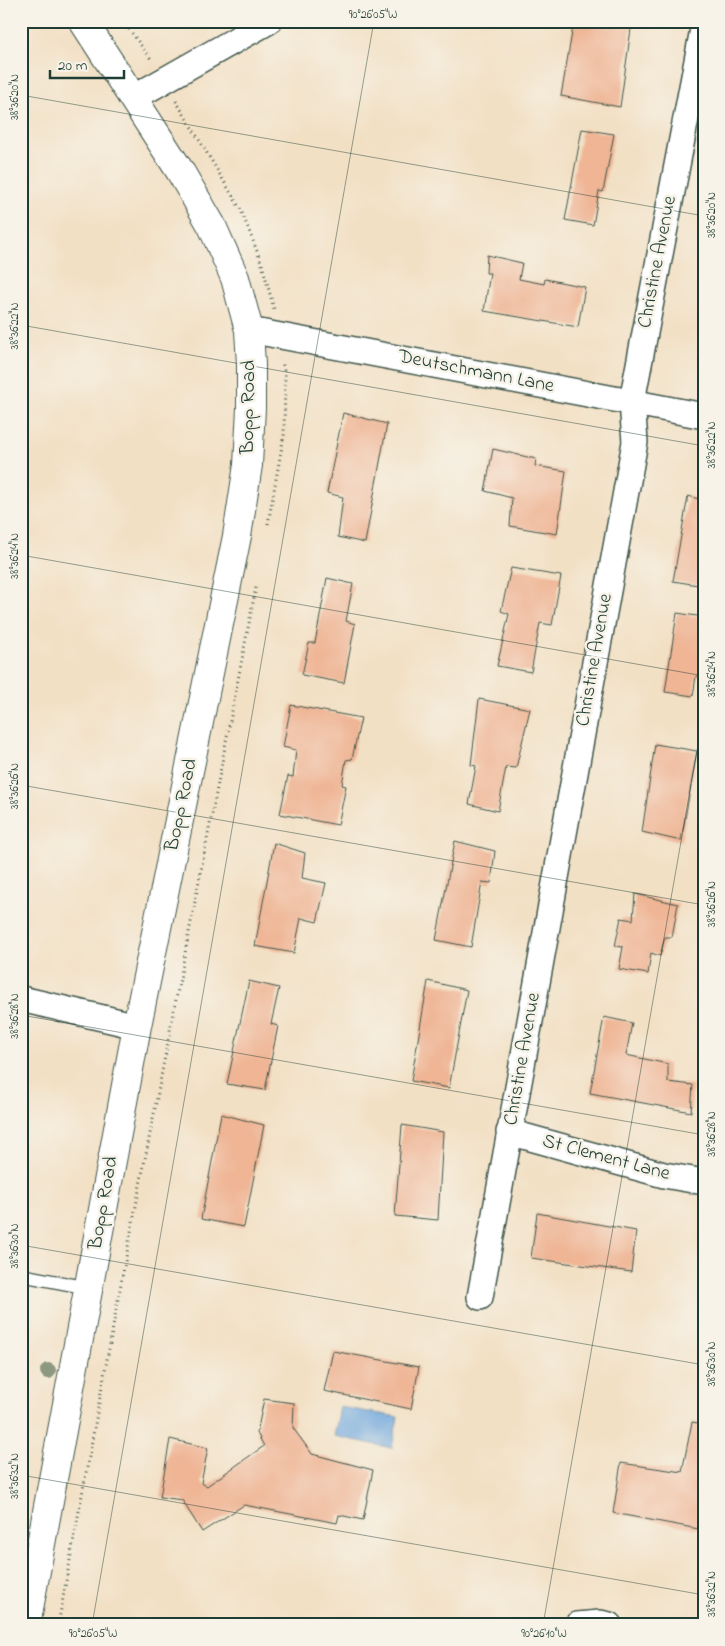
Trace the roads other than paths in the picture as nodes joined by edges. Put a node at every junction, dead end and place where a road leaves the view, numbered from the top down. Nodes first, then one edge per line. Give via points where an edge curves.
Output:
1 (82, 21) edge
2 (269, 21) edge
3 (704, 24) edge
4 (134, 98) junction
5 (248, 330) junction
6 (632, 402) junction
7 (704, 416) edge
8 (21, 999) edge
9 (137, 1026) junction
10 (509, 1132) junction
11 (704, 1182) edge
12 (21, 1275) edge
13 (89, 1288) junction
14 (480, 1297) dead end
15 (26, 1625) edge
16 (577, 1625) edge
17 (608, 1625) edge

1 - 4 street, Bopp Road
2 - 4 street
3 - 6 street, Christine Avenue
4 - 5 street, Bopp Road via 212,226 235,278
5 - 6 street, Deutschmann Lane
5 - 9 street, Bopp Road via 251,408 248,465 237,536
6 - 7 street, Deutschmann Lane
6 - 10 street, Christine Avenue via 635,442
8 - 9 street
9 - 13 street, Bopp Road
10 - 11 street, St Clement Lane via 664,1175
10 - 14 street, Christine Avenue
12 - 13 lane
13 - 15 street, Bopp Road
16 - 17 street

